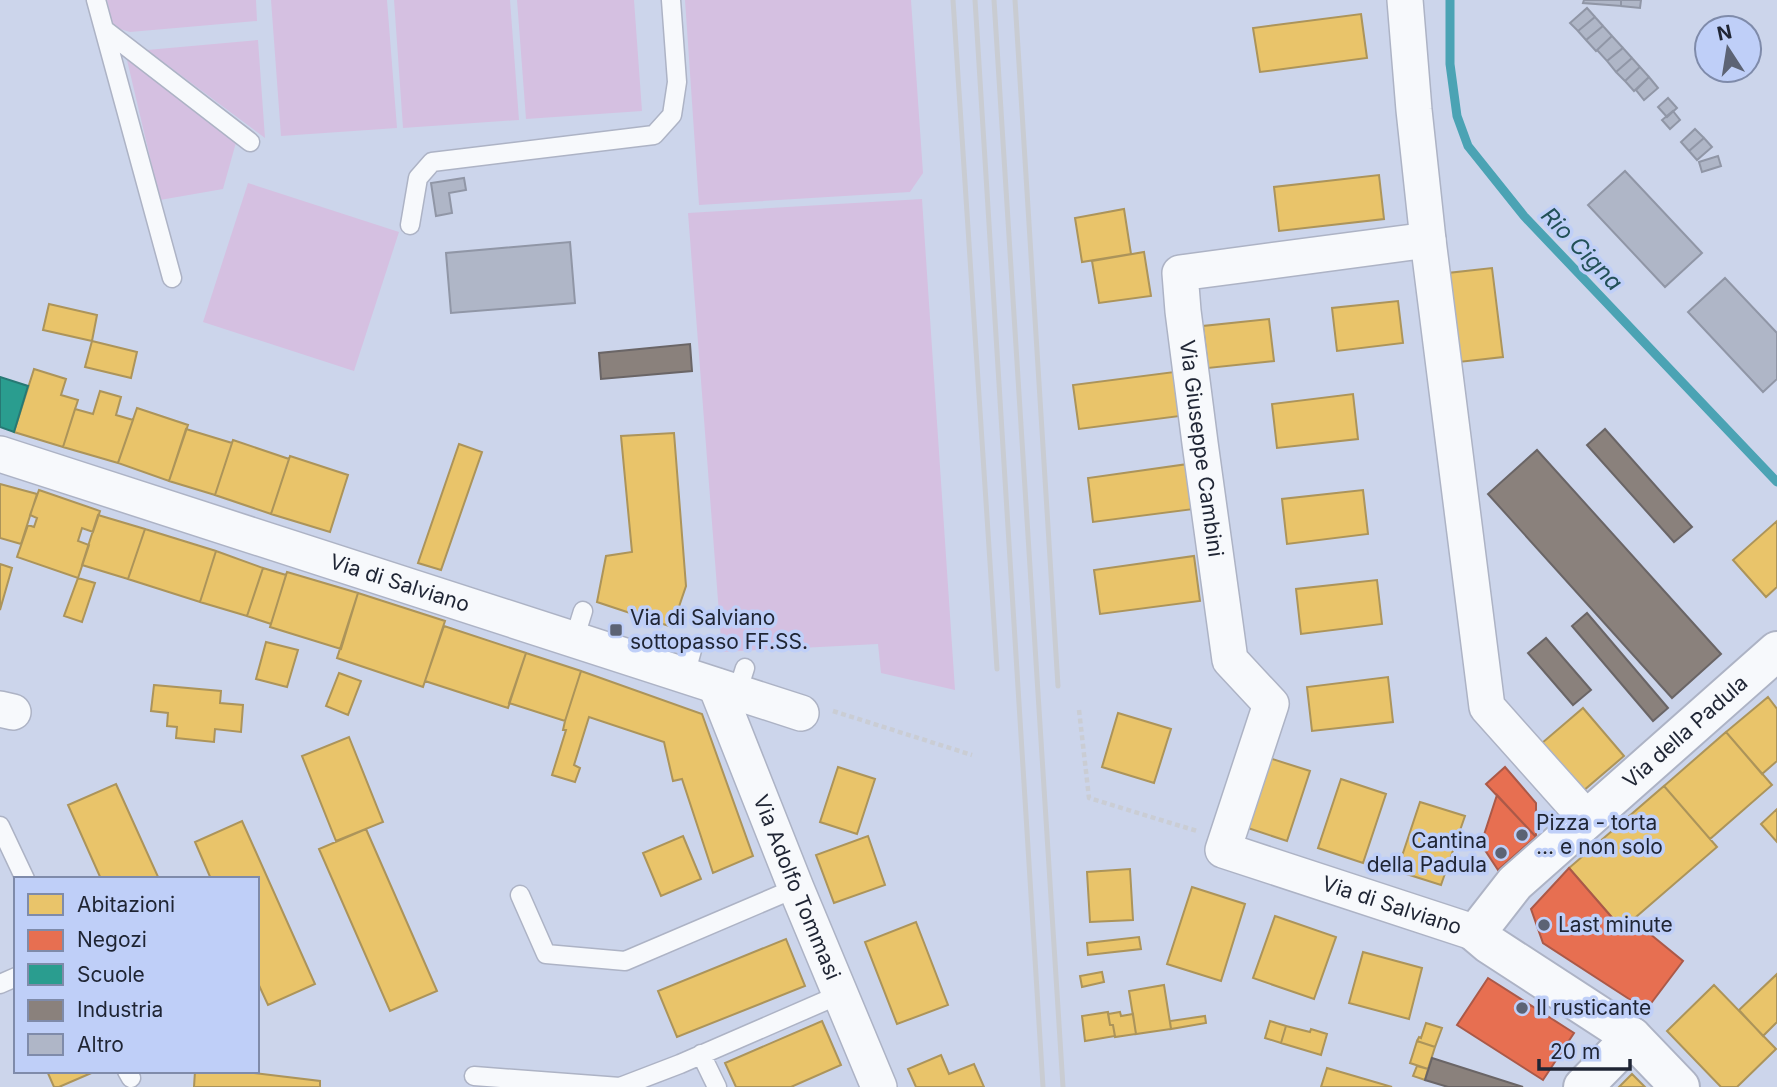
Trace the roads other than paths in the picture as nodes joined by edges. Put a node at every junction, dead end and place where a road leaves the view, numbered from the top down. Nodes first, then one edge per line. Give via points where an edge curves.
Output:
1 (96, 0) edge
2 (671, 0) edge
3 (1405, 0) edge
4 (105, 30) junction
5 (250, 142) dead end
6 (410, 225) dead end
7 (1428, 240) junction
8 (172, 278) dead end
9 (0, 454) edge
10 (1777, 651) edge
11 (715, 674) junction
12 (814, 711) road end
13 (1587, 819) junction
14 (0, 826) edge
15 (1223, 850) joint
16 (24, 877) edge
17 (796, 888) junction
18 (520, 895) dead end
19 (1476, 933) junction
20 (841, 994) junction
21 (1632, 1037) junction
22 (701, 1054) junction
23 (474, 1076) dead end
24 (717, 1087) edge
25 (879, 1087) edge
26 (1583, 1087) edge
27 (1680, 1087) edge

1 - 4 lane
2 - 6 lane via 677,82 673,114 654,135 432,162 418,178
3 - 7 street
4 - 5 lane
4 - 8 lane
7 - 13 street via 1487,707
7 - 15 street, Via Giuseppe Cambini via 1180,273 1230,660 1271,704
9 - 11 street, Via di Salviano via 578,625
10 - 13 street, Via della Padula
11 - 12 street, Via di Salviano
11 - 17 street, Via Adolfo Tommasi
13 - 19 street, Via della Padula via 1515,883
14 - 16 lane
15 - 19 street, Via di Salviano
17 - 18 lane via 625,961 546,954
17 - 20 street, Via Adolfo Tommasi
19 - 21 street, Via di Salviano
20 - 22 lane
20 - 25 street, Via Adolfo Tommasi
21 - 26 street
21 - 27 street, Via di Salviano
22 - 23 lane via 620,1087
22 - 24 lane

